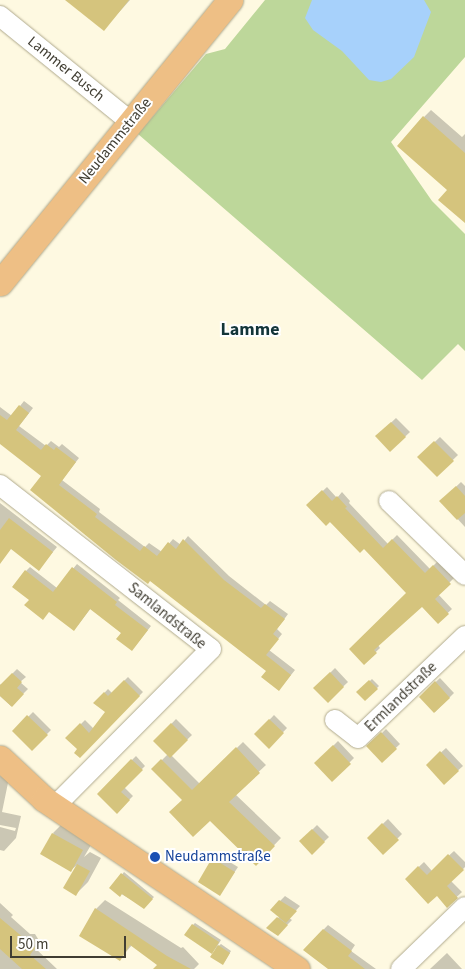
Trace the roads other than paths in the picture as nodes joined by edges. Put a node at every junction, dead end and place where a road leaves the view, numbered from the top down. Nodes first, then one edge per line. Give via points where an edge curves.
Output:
1 (230, 0) edge
2 (0, 16) edge
3 (131, 122) junction
4 (0, 283) edge
5 (0, 485) edge
6 (390, 501) dead end
7 (465, 575) edge
8 (465, 636) edge
9 (336, 720) dead end
10 (0, 758) edge
11 (54, 806) junction
12 (465, 907) edge
13 (297, 969) edge
14 (401, 969) edge

1 - 3 main road, Neudammstraße
2 - 3 street, Lammer Busch
3 - 4 main road, Neudammstraße
5 - 11 street, Samlandstraße via 211,649
6 - 7 street
8 - 9 street, Ermlandstraße via 358,738
10 - 11 main road
11 - 13 main road
12 - 14 street

